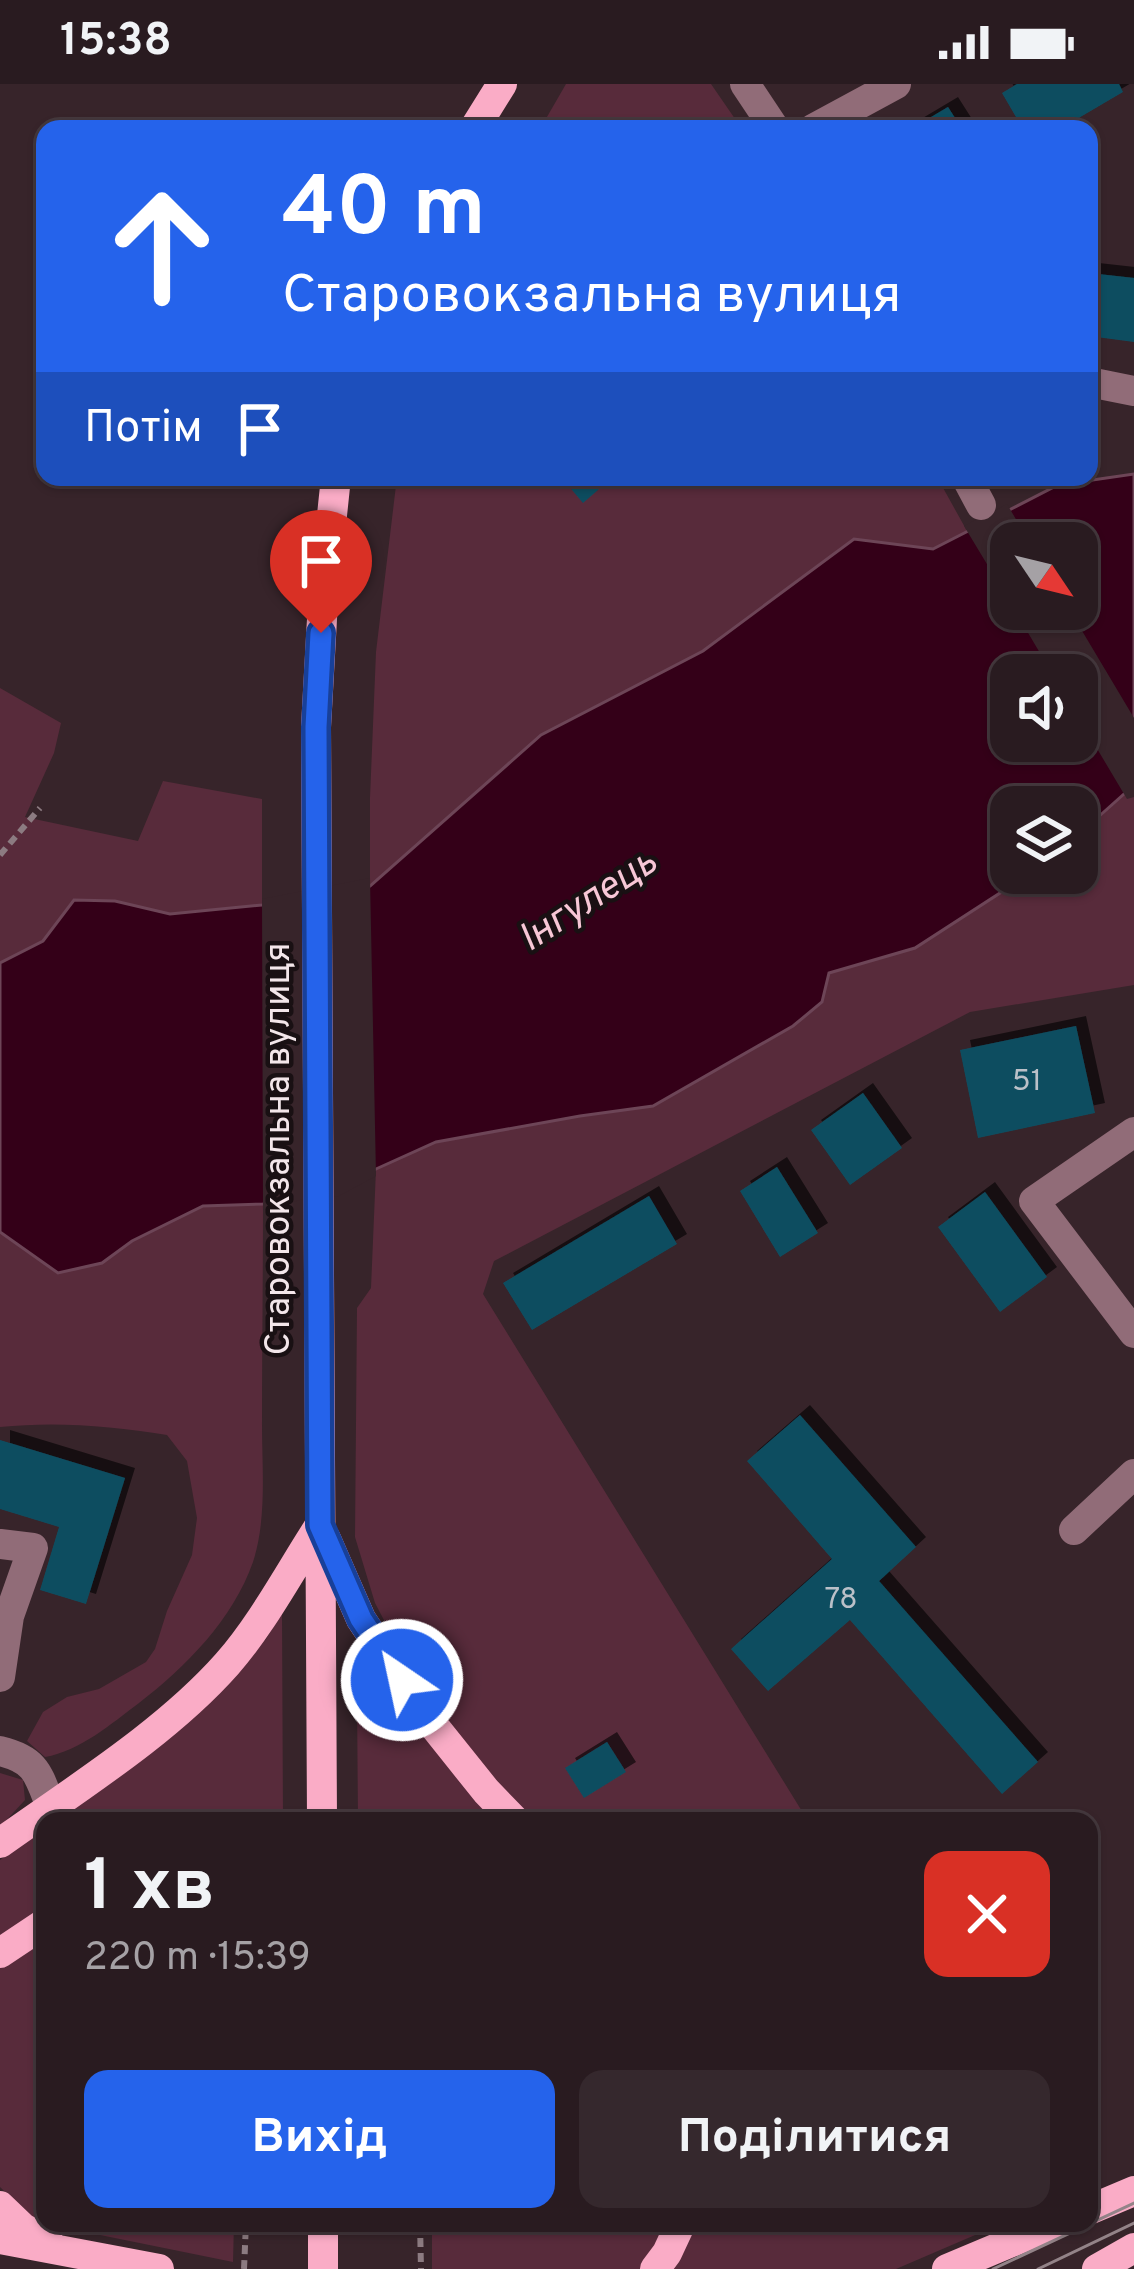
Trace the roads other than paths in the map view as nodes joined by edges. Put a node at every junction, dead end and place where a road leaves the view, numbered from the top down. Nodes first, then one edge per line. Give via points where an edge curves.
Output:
1 (502, 84) edge
2 (745, 84) edge
3 (896, 84) edge
4 (480, 120) edge
5 (769, 120) edge
6 (830, 120) edge
7 (1098, 384) edge
8 (1134, 391) edge
9 (335, 486) edge
10 (971, 486) edge
11 (981, 505) dead end
12 (1134, 1132) edge
13 (1134, 1333) edge
14 (1134, 1474) edge
15 (320, 1525) junction
16 (1074, 1530) dead end
17 (0, 1544) edge
18 (0, 1677) edge
19 (0, 1750) edge
20 (51, 1807) junction
21 (44, 1812) edge
22 (322, 1812) edge
23 (506, 1812) edge
24 (36, 1818) edge
25 (0, 1844) edge
26 (36, 1929) edge
27 (0, 1953) edge
28 (0, 2206) edge
29 (323, 2232) edge
30 (677, 2232) edge
31 (1036, 2232) edge
32 (0, 2239) edge
33 (1134, 2249) edge
34 (60, 2250) junction
35 (159, 2269) edge
36 (322, 2269) edge
37 (655, 2269) edge
38 (947, 2269) edge
39 (1097, 2269) edge
40 (1113, 2269) edge

1 - 4 main road
2 - 5 street
3 - 6 street
7 - 8 street
9 - 15 main road, Старовокзальна вулиця via 317,799
10 - 11 street
12 - 13 street via 1034,1201
14 - 16 street
15 - 20 main road via 227,1664
15 - 22 main road, Старовокзальна вулиця
15 - 23 main road via 361,1619 422,1711
17 - 18 street via 33,1548 9,1616
19 - 20 street via 34,1766
20 - 21 main road
24 - 25 main road
26 - 27 main road
28 - 34 main road
29 - 36 main road
30 - 37 main road
31 - 38 main road
32 - 34 main road
33 - 39 main road
33 - 40 main road
34 - 35 main road

